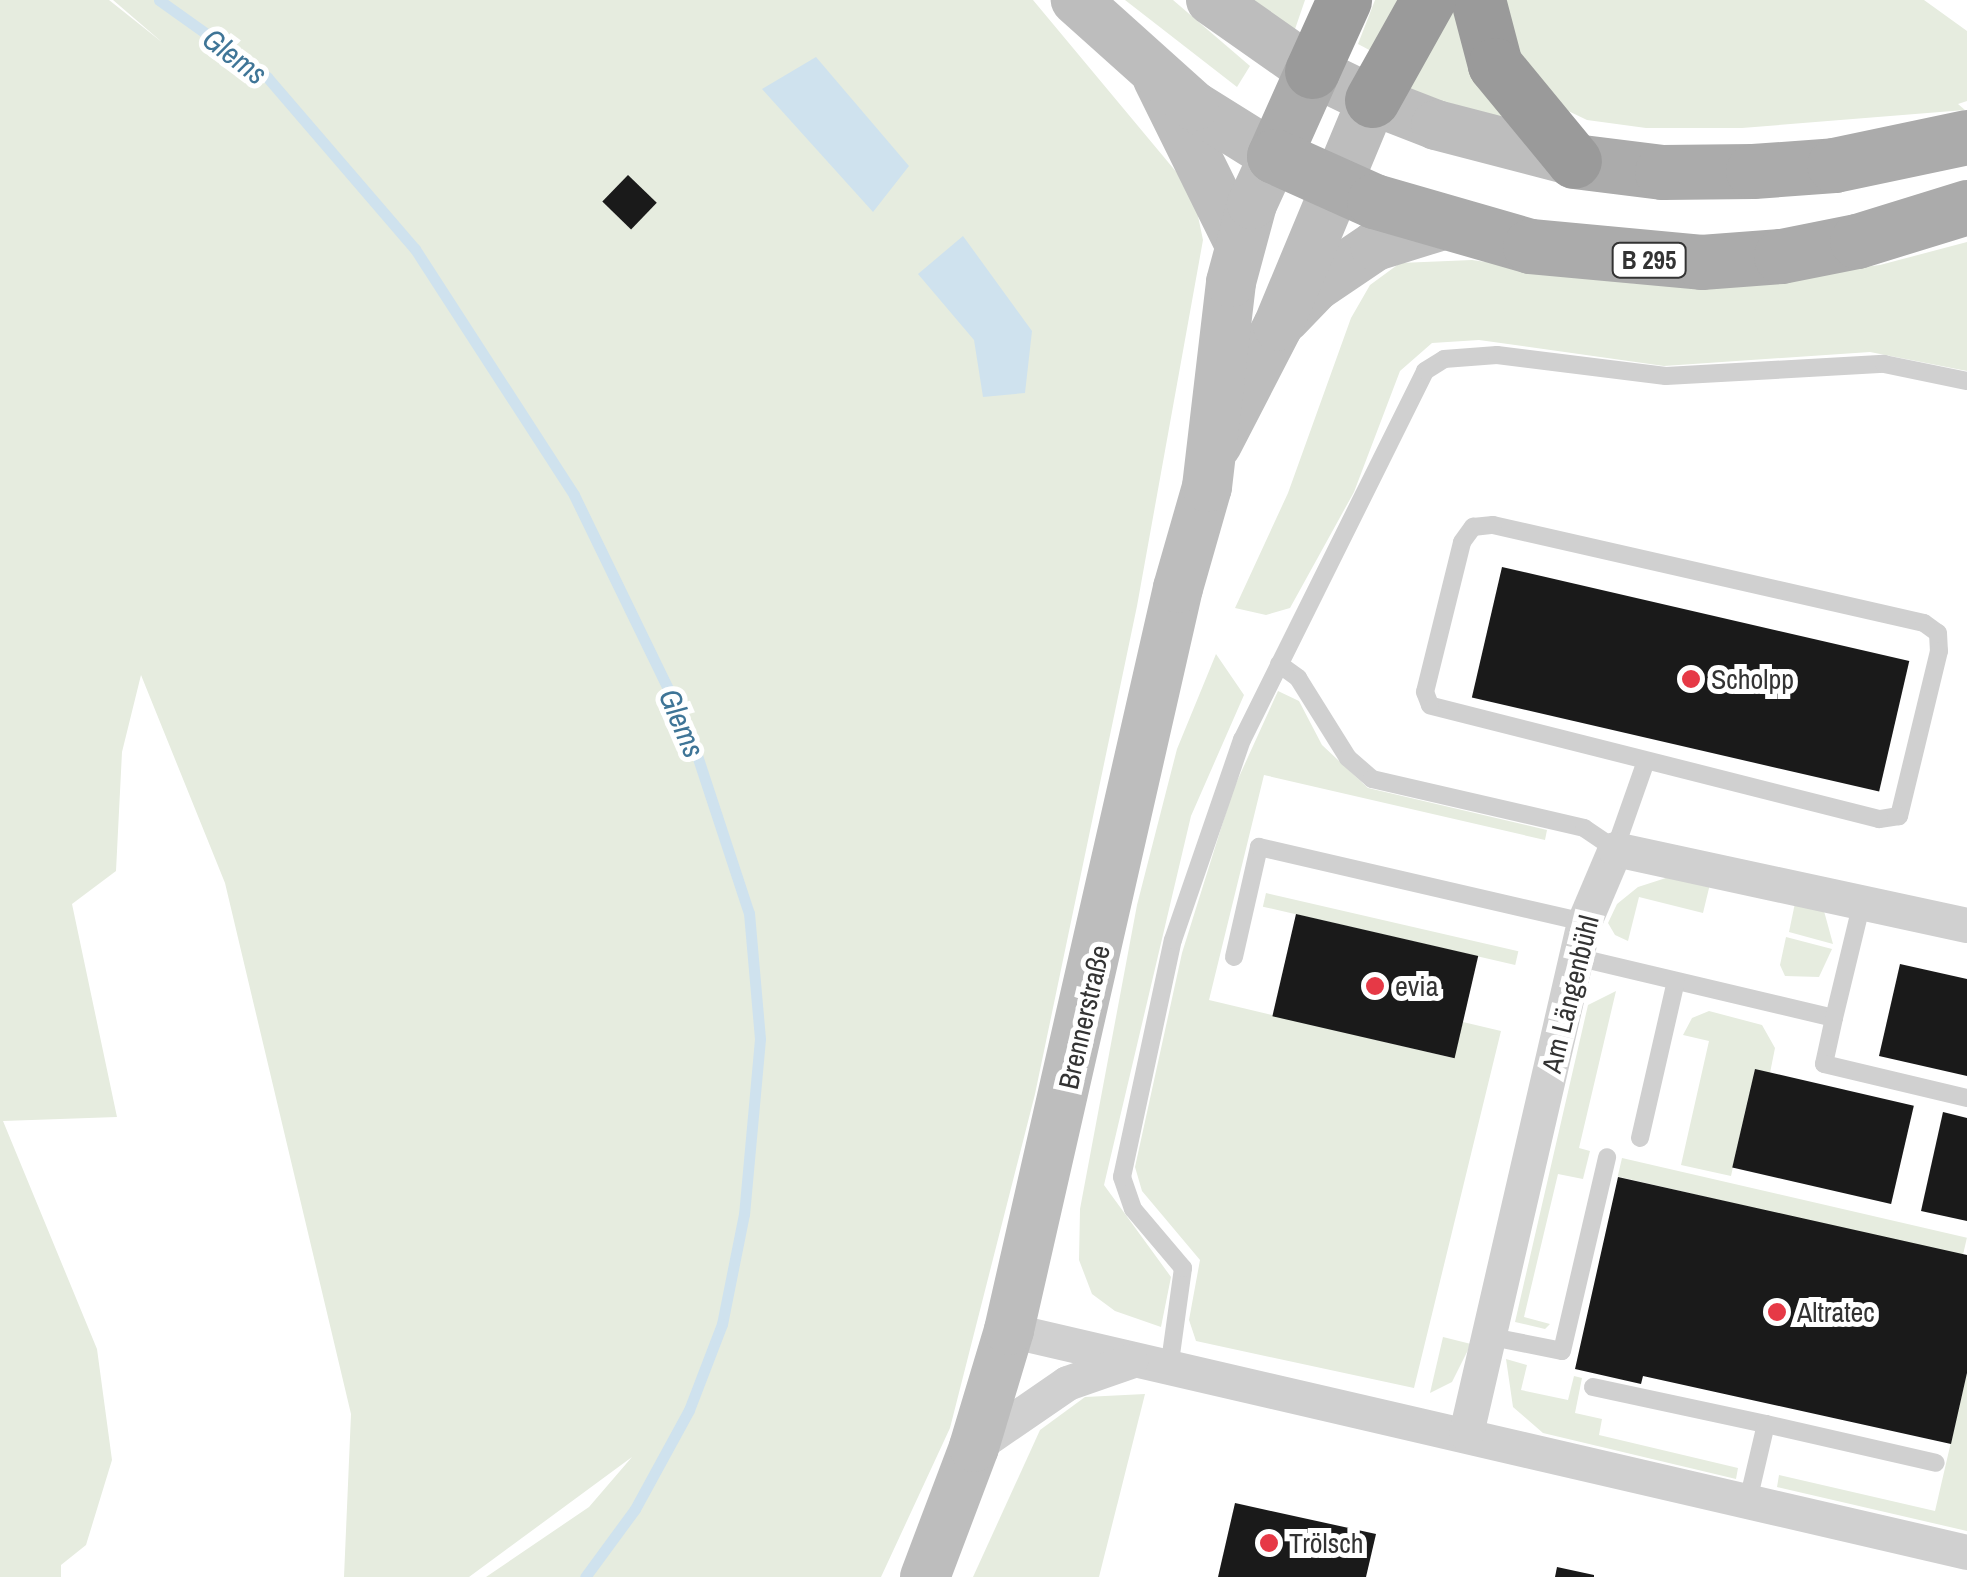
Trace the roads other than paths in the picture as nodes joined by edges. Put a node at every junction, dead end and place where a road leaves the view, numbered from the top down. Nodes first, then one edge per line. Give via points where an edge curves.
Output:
1 (1076, 0) edge
2 (1210, 0) edge
3 (1344, 0) edge
4 (1428, 0) edge
5 (1478, 0) edge
6 (1312, 72) junction
7 (1158, 78) junction
8 (1372, 100) junction
9 (1967, 137) edge
10 (1274, 156) junction
11 (1574, 161) junction
12 (1332, 184) junction
13 (1967, 207) edge
14 (1443, 225) junction
15 (1240, 245) junction
16 (1278, 326) junction
17 (1967, 381) edge
18 (1214, 449) junction
19 (1279, 664) junction
20 (1646, 761) junction
21 (1615, 849) junction
22 (1862, 902) junction
23 (1584, 922) junction
24 (1967, 924) edge
25 (1234, 957) dead end
26 (1576, 957) junction
27 (1676, 981) junction
28 (1834, 1018) junction
29 (1967, 1098) edge
30 (1640, 1138) dead end
31 (1607, 1157) dead end
32 (1008, 1330) junction
33 (1492, 1337) junction
34 (1131, 1360) junction
35 (1168, 1369) junction
36 (1592, 1387) dead end
37 (1766, 1424) junction
38 (1466, 1434) junction
39 (974, 1448) junction
40 (1936, 1463) dead end
41 (1748, 1501) junction
42 (1967, 1552) edge
43 (925, 1577) edge

1 - 7 main road
2 - 6 main road
3 - 6 highway
4 - 8 highway
5 - 11 highway via 1495,65
6 - 8 main road
6 - 10 main road
7 - 10 main road
7 - 15 main road
8 - 11 main road via 1436,125
8 - 12 main road, Brennerstraße
9 - 11 main road via 1864,160 1753,172 1662,172
10 - 12 main road, B 295
10 - 15 main road, Brennerstraße
12 - 14 main road, B 295
12 - 16 main road, Brennerstraße
13 - 14 main road, B 295 via 1857,241 1701,262 1530,246
14 - 16 main road via 1388,238 1364,252 1316,286
15 - 18 main road, Brennerstraße via 1217,366
16 - 18 main road, Brennerstraße
17 - 19 lane via 1884,364 1666,376 1498,354 1444,359 1411,389
18 - 32 main road, Brennerstraße
19 - 21 lane via 1298,678 1348,758 1372,779 1584,828
19 - 35 lane via 1242,740 1172,940 1122,1177 1133,1209 1183,1268
20 - 20 lane via 1879,820 1899,816 1940,651 1938,632 1924,622 1492,525 1473,528 1462,542 1426,692 1430,705
20 - 21 lane
21 - 22 street
21 - 23 street, Am Längenbühl
22 - 24 street
22 - 28 lane
23 - 25 lane via 1259,847
23 - 26 street, Am Längenbühl
26 - 27 lane
26 - 33 street, Am Längenbühl
27 - 28 lane
27 - 30 lane
28 - 29 lane via 1824,1064
31 - 33 lane via 1562,1351
32 - 34 street
32 - 39 main road, Brennerstraße
33 - 38 street, Am Längenbühl
34 - 35 street
34 - 39 street via 1067,1383
35 - 38 street
36 - 37 lane
37 - 40 lane
37 - 41 lane
38 - 41 street
39 - 43 main road, Brennerstraße
41 - 42 street

